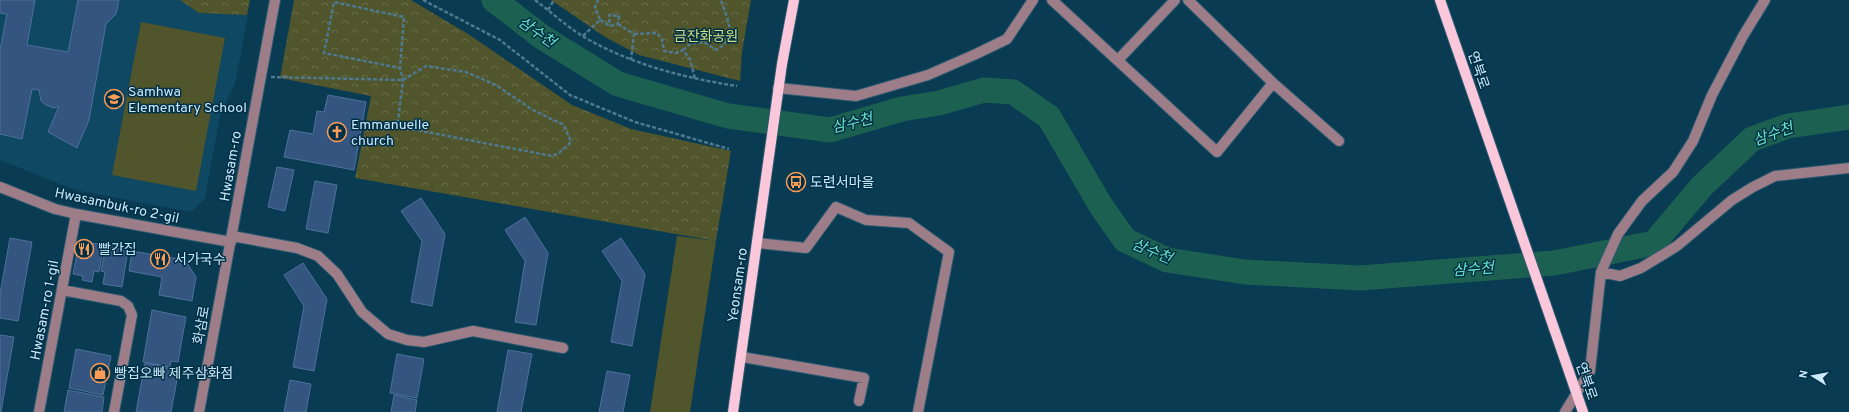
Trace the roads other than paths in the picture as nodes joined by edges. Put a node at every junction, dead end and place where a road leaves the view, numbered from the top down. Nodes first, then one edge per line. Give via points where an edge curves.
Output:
1 (275, 0) edge
2 (794, 0) edge
3 (1033, 0) edge
4 (1052, 0) edge
5 (1175, 0) edge
6 (1188, 0) edge
7 (1440, 0) edge
8 (1765, 0) edge
9 (1118, 60) junction
10 (1273, 83) junction
11 (778, 94) junction
12 (1339, 141) dead end
13 (1849, 168) edge
14 (0, 187) edge
15 (76, 214) junction
16 (231, 239) junction
17 (757, 244) junction
18 (1601, 272) junction
19 (62, 290) junction
20 (563, 348) dead end
21 (742, 357) junction
22 (1577, 394) junction
23 (859, 401) dead end
24 (39, 412) edge
25 (114, 412) edge
26 (199, 412) edge
27 (733, 412) edge
28 (918, 412) edge
29 (1565, 412) edge
30 (1583, 412) edge

1 - 16 street, Hwasam-ro
2 - 11 main road
3 - 11 street via 1007,38 928,75 856,96
4 - 9 street
5 - 9 street
6 - 10 street
7 - 22 main road, 연북로
8 - 18 street via 1712,95 1693,141 1673,172 1642,201 1618,234
9 - 10 street via 1216,152
10 - 12 street
11 - 17 main road, Yeonsam-ro
13 - 18 street via 1775,176 1732,200 1677,246 1641,268 1620,276
14 - 15 street, Hwasambuk-ro 2-gil via 55,209
15 - 16 street, Hwasambuk-ro 2-gil
15 - 19 street, Hwasam-ro 1-gil
16 - 20 street, Hwasambuk-ro 2-gil via 297,248 318,256 337,274 362,312 388,334 424,342 474,331
16 - 26 street, 화삼로
17 - 21 main road, Yeonsam-ro
17 - 28 street via 806,248 836,207 866,220 909,223 949,252
18 - 22 street via 1590,371
19 - 24 street, Hwasam-ro 1-gil
19 - 25 street via 121,301 128,306 132,315
21 - 23 street via 864,378
21 - 27 main road, Yeonsam-ro
22 - 29 street
22 - 30 main road, 연북로

